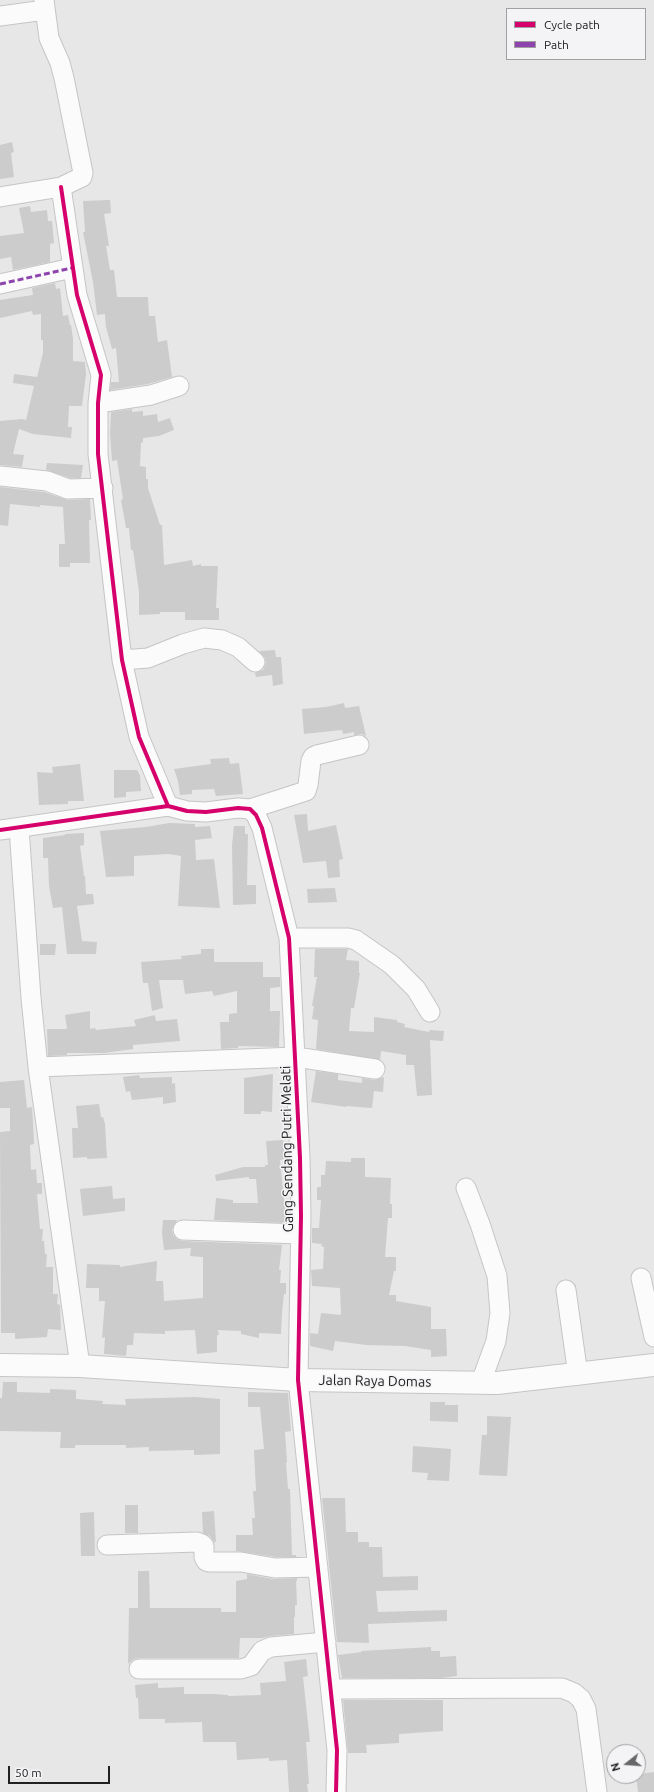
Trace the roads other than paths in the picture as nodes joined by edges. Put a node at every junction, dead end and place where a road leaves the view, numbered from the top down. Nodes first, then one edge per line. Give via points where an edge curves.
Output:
1 (44, 5) edge
2 (0, 16) edge
3 (61, 187) junction
4 (0, 197) edge
5 (72, 268) junction
6 (0, 284) edge
7 (179, 386) dead end
8 (98, 402) junction
9 (0, 476) edge
10 (103, 488) junction
11 (122, 660) junction
12 (255, 662) dead end
13 (359, 745) dead end
14 (168, 806) junction
15 (250, 809) junction
16 (19, 828) junction
17 (0, 830) edge
18 (289, 938) junction
19 (430, 1012) dead end
20 (296, 1057) junction
21 (38, 1067) junction
22 (375, 1069) dead end
23 (466, 1188) dead end
24 (182, 1230) dead end
25 (301, 1234) junction
26 (642, 1278) dead end
27 (566, 1290) dead end
28 (654, 1336) edge
29 (0, 1365) edge
30 (654, 1365) edge
31 (80, 1366) junction
32 (578, 1375) junction
33 (298, 1380) junction
34 (481, 1382) junction
35 (107, 1545) dead end
36 (318, 1567) junction
37 (326, 1642) junction
38 (140, 1669) dead end
39 (331, 1689) junction
40 (336, 1792) edge
41 (597, 1792) edge

1 - 2 street
1 - 3 street via 48,38 64,78 82,172 82,177
3 - 4 street
3 - 5 street
5 - 6 street
5 - 8 street via 76,295 100,368
7 - 8 street via 151,395
8 - 10 street via 98,454
9 - 10 street via 47,481 68,489
10 - 11 street
11 - 12 street via 148,658 204,638 222,640 238,647
11 - 14 street via 139,737
13 - 15 street via 317,754 311,761 306,791
14 - 15 street via 200,812
14 - 16 street
15 - 18 street, Gang Sendang Putri Melati via 262,828
16 - 17 street
16 - 21 street
18 - 19 street via 356,940 392,965 416,989
18 - 20 street, Gang Sendang Putri Melati
20 - 21 street
20 - 22 street
20 - 25 street, Gang Sendang Putri Melati
21 - 31 street
23 - 34 street via 497,1276 500,1313 496,1341
24 - 25 street
25 - 33 street, Gang Sendang Putri Melati
26 - 28 street
27 - 32 street
29 - 31 highway, Jalan Raya Domas
30 - 32 highway, Jalan Raya Domas
31 - 33 highway, Jalan Raya Domas
32 - 34 highway, Jalan Raya Domas via 517,1382
33 - 34 highway, Jalan Raya Domas
33 - 36 street, Gang Sendang Putri Melati
35 - 36 street via 197,1542 204,1546 204,1557 210,1562 241,1562 275,1568
36 - 37 street, Gang Sendang Putri Melati
37 - 38 street via 271,1647 262,1651 251,1666 241,1669
37 - 39 street, Gang Sendang Putri Melati
39 - 40 street, Gang Sendang Putri Melati via 337,1750
39 - 41 street via 562,1688 582,1699 586,1709

